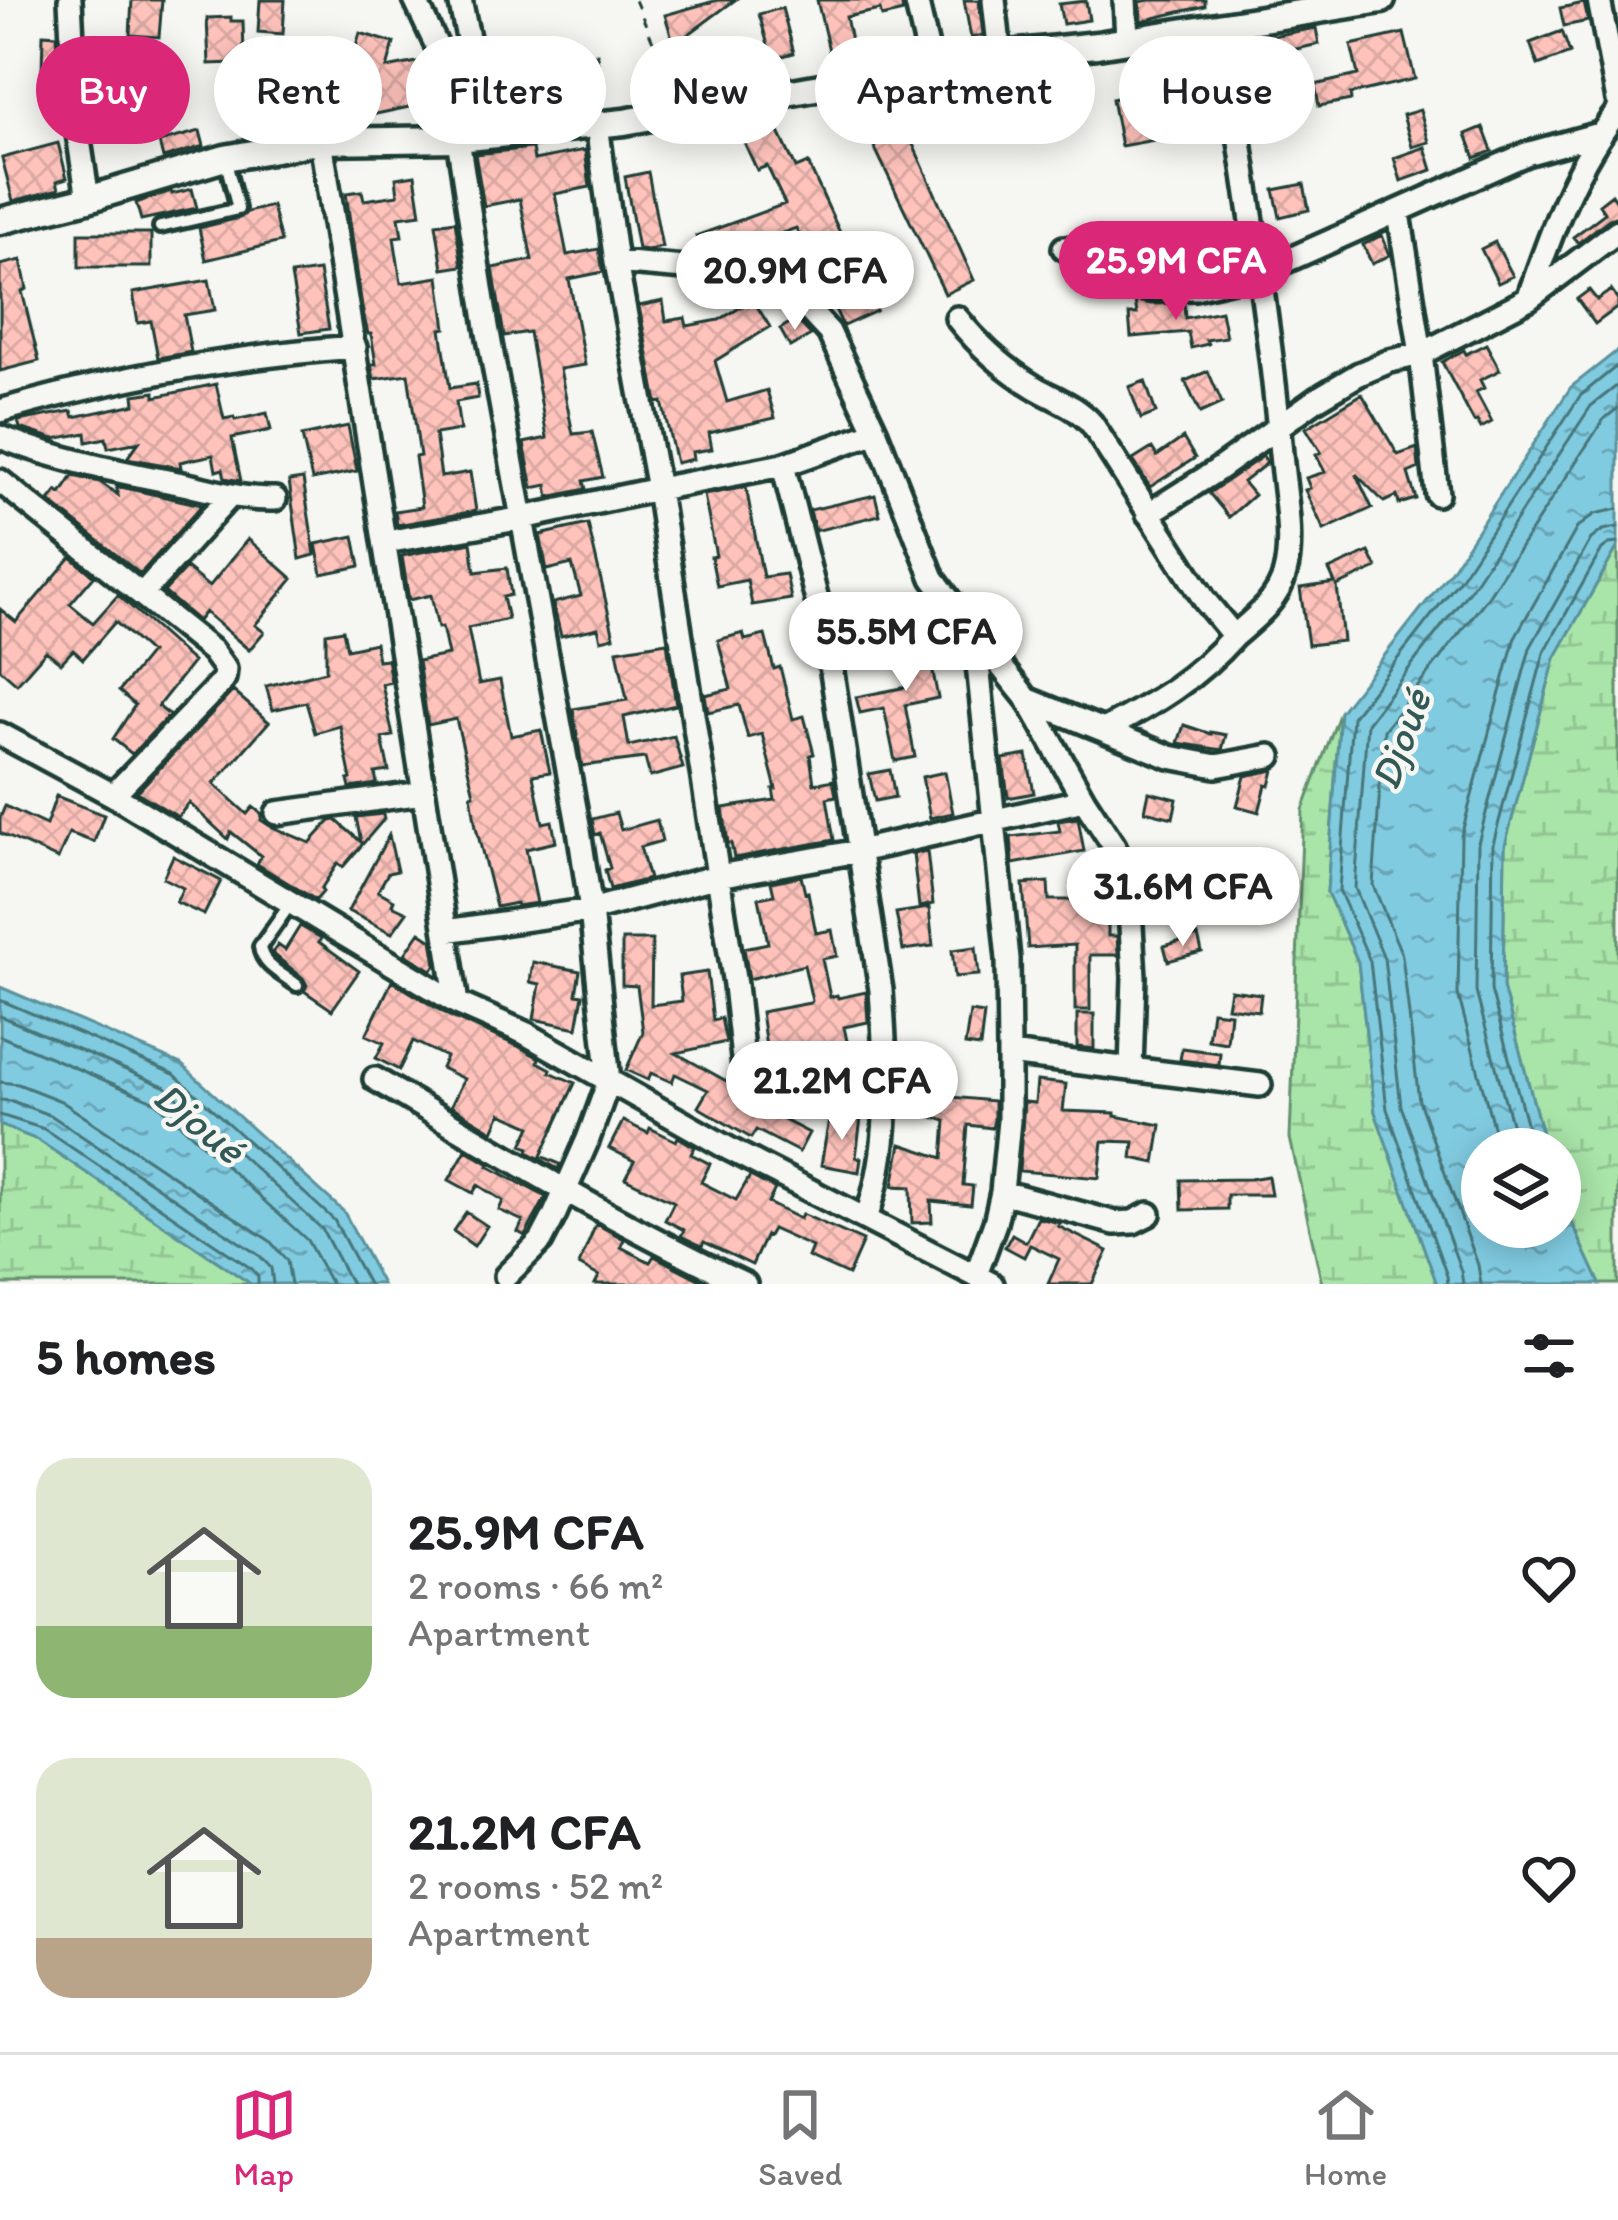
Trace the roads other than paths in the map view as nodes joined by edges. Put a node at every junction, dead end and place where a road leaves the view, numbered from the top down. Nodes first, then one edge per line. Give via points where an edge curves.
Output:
1 (70, 0) edge
2 (415, 0) edge
3 (460, 0) edge
4 (916, 0) edge
5 (994, 0) edge
6 (1125, 0) edge
7 (1382, 0) edge
8 (1599, 0) edge
9 (1313, 5) edge
10 (1223, 24) junction
11 (433, 36) edge
12 (468, 36) edge
13 (924, 36) edge
14 (998, 36) edge
15 (1126, 36) edge
16 (1145, 36) edge
17 (815, 88) edge
18 (1618, 100) edge
19 (1618, 111) edge
20 (606, 123) edge
21 (1602, 133) junction
22 (304, 144) edge
23 (321, 144) edge
24 (459, 144) edge
25 (600, 144) edge
26 (225, 158) junction
27 (88, 199) junction
28 (1399, 213) junction
29 (0, 221) edge
30 (160, 227) dead end
31 (1618, 231) edge
32 (1064, 248) dead end
33 (616, 262) junction
34 (1259, 273) junction
35 (1528, 299) junction
36 (957, 318) dead end
37 (355, 347) junction
38 (1421, 354) junction
39 (0, 411) edge
40 (1279, 426) junction
41 (876, 432) junction
42 (0, 437) edge
43 (783, 466) junction
44 (0, 481) edge
45 (658, 489) junction
46 (1437, 494) dead end
47 (230, 496) junction
48 (275, 499) dead end
49 (1148, 514) junction
50 (523, 518) junction
51 (386, 542) junction
52 (142, 593) junction
53 (975, 635) junction
54 (1234, 636) junction
55 (1028, 700) junction
56 (1104, 730) junction
57 (0, 734) edge
58 (1270, 756) dead end
59 (423, 793) junction
60 (113, 795) junction
61 (1084, 800) junction
62 (277, 813) dead end
63 (994, 822) junction
64 (859, 851) junction
65 (718, 877) junction
66 (291, 903) junction
67 (591, 910) junction
68 (446, 931) junction
69 (297, 985) dead end
70 (457, 1003) junction
71 (1010, 1054) junction
72 (744, 1068) dead end
73 (1131, 1069) junction
74 (375, 1079) dead end
75 (609, 1082) junction
76 (1261, 1085) dead end
77 (565, 1192) junction
78 (1002, 1192) junction
79 (1149, 1214) dead end
80 (866, 1218) junction
81 (506, 1276) dead end
82 (984, 1280) edge
83 (746, 1284) edge

1 - 27 street
2 - 11 street
3 - 12 street
4 - 13 street
5 - 14 street
6 - 15 street
7 - 9 street
8 - 18 street
9 - 10 street
10 - 16 street
10 - 34 street
17 - 20 street
19 - 21 street
21 - 28 street via 1526,154
21 - 35 street via 1559,213
22 - 26 street
23 - 37 street
24 - 50 street
25 - 33 street
26 - 27 street
26 - 30 lane via 238,209
27 - 29 street
28 - 34 street
28 - 38 street
31 - 35 street
32 - 34 street via 1151,289
33 - 41 street via 718,271 801,302 829,332
33 - 45 street
34 - 40 street
35 - 38 street
36 - 49 street via 1030,385 1084,415
37 - 39 street via 198,365
37 - 51 street
38 - 40 street via 1359,374
38 - 46 street
40 - 49 street
40 - 54 street via 1287,568 1265,610
41 - 43 street
41 - 53 street via 933,578
42 - 47 street
43 - 45 street
43 - 64 street via 827,640
44 - 52 street
45 - 50 street
45 - 65 street
47 - 48 street
47 - 52 street
49 - 54 street
50 - 51 street
50 - 67 street
51 - 59 street
52 - 60 street via 212,651 224,678
53 - 55 street
53 - 63 street
54 - 56 street via 1198,673
55 - 56 street
55 - 61 street
56 - 58 street via 1216,766
57 - 60 street
59 - 62 street
59 - 68 street
60 - 66 street
61 - 63 street
61 - 73 street via 1114,846 1129,892
63 - 64 street
63 - 71 street
64 - 65 street
64 - 80 street via 885,1042 882,1160
65 - 67 street
65 - 72 street
66 - 69 lane via 260,952
66 - 70 street
67 - 68 street
67 - 75 street
68 - 70 street
70 - 75 street
71 - 73 street
71 - 78 street
73 - 76 street
74 - 77 street
75 - 77 street
75 - 80 street
77 - 81 street via 541,1241
77 - 83 street
78 - 79 street via 1115,1223
78 - 82 street
80 - 82 street

